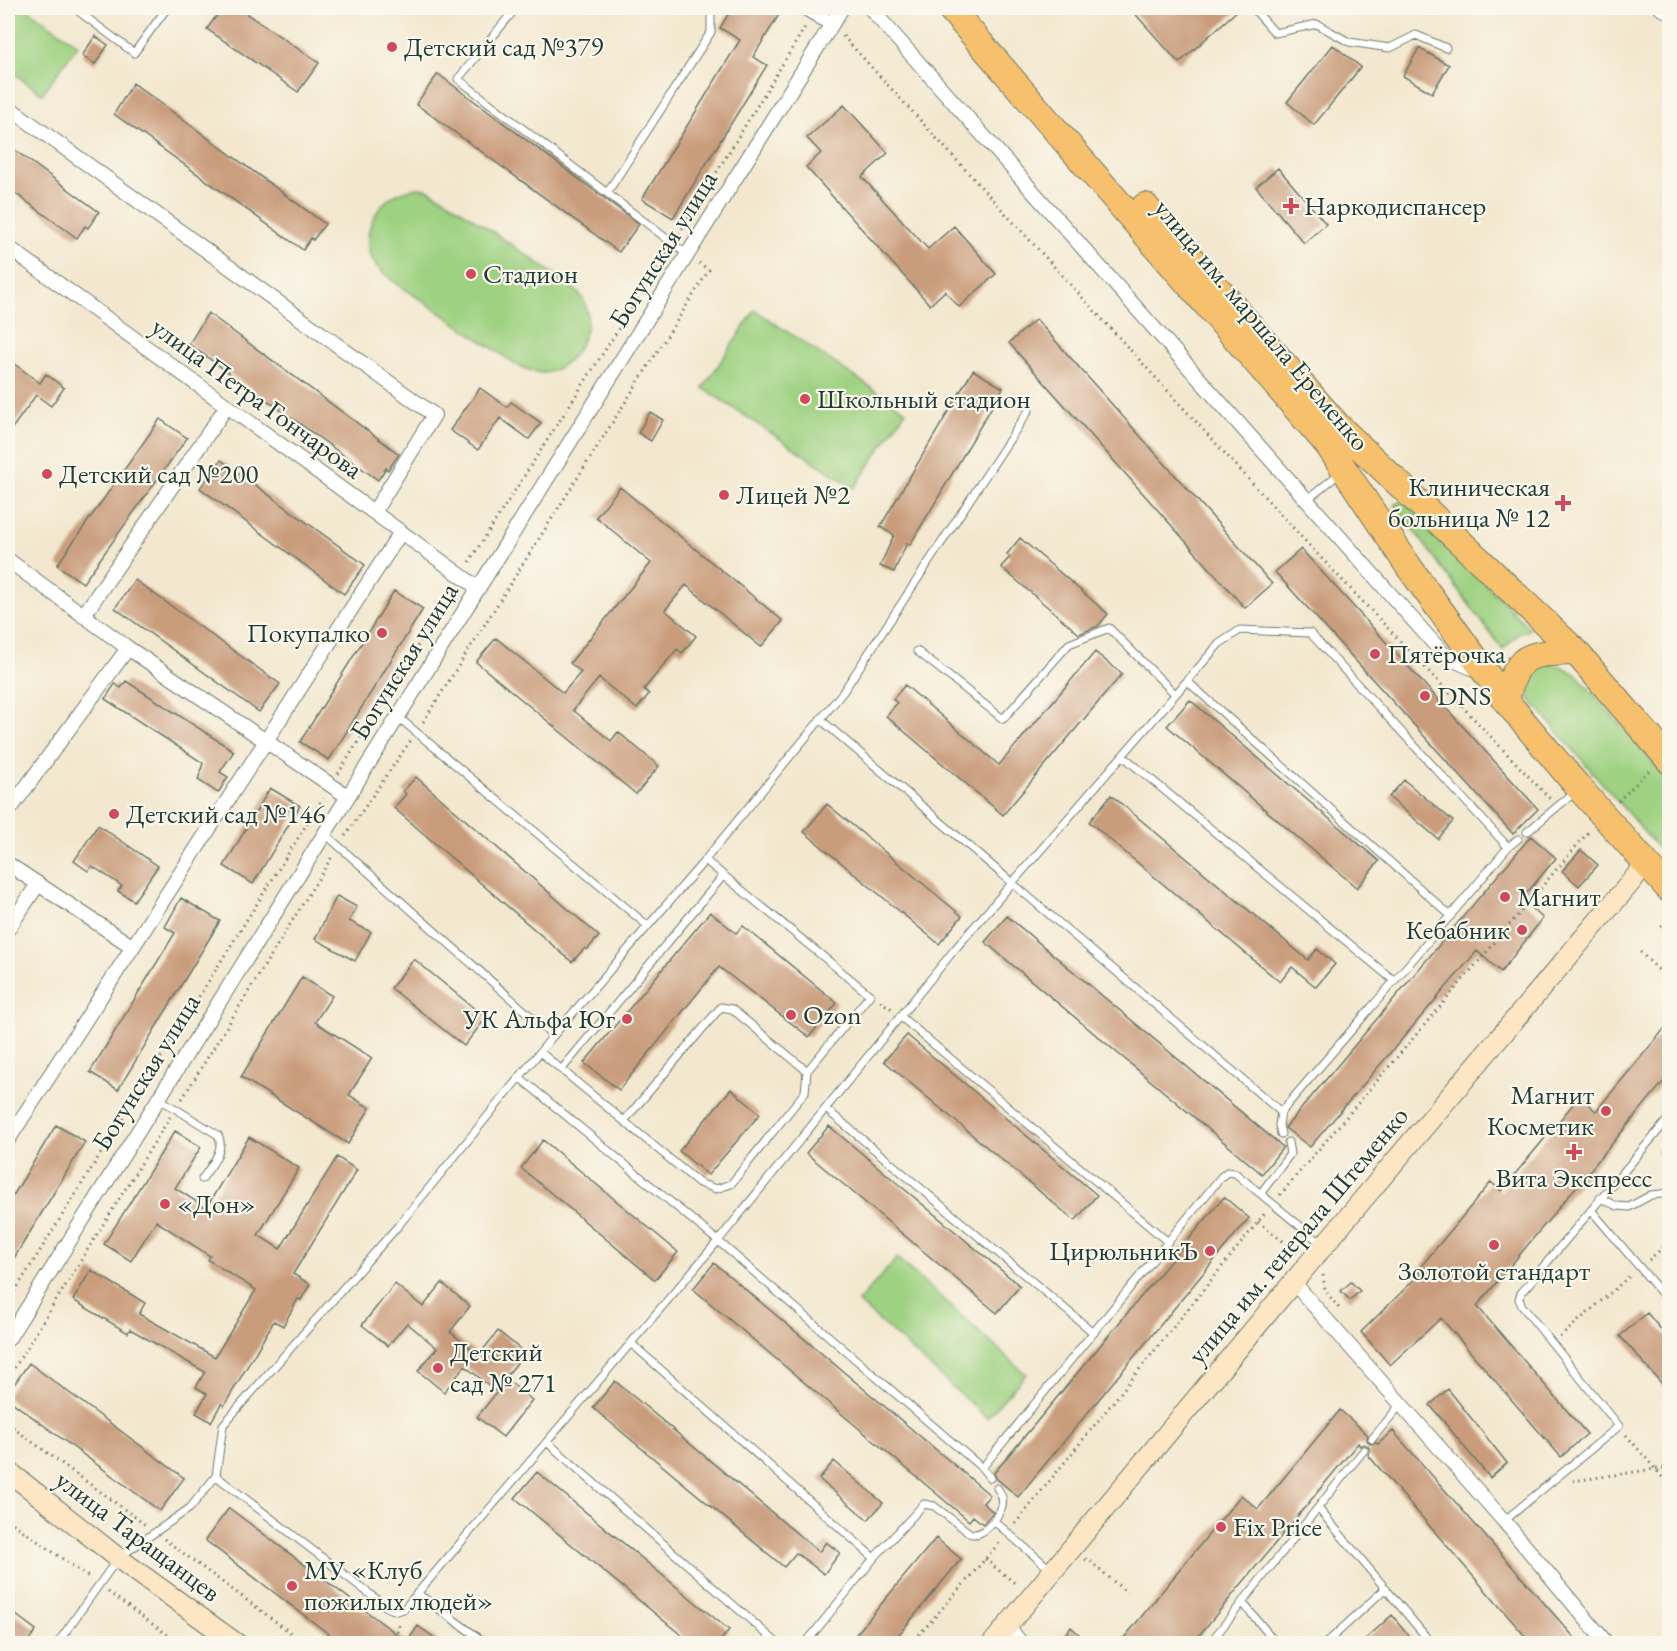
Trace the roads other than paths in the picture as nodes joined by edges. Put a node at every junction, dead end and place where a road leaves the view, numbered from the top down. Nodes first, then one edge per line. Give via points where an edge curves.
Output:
1 (74, 8) edge
2 (167, 8) edge
3 (516, 8) edge
4 (711, 8) edge
5 (805, 8) edge
6 (842, 8) edge
7 (870, 8) edge
8 (950, 8) edge
9 (971, 8) edge
10 (1253, 8) edge
11 (1661, 8) edge
12 (1670, 12) edge
13 (832, 24) junction
14 (1446, 48) dead end
15 (8, 107) edge
16 (607, 193) junction
17 (8, 247) edge
18 (688, 255) junction
19 (227, 406) junction
20 (1029, 410) dead end
21 (1344, 469) junction
22 (1307, 500) junction
23 (374, 513) junction
24 (401, 532) junction
25 (8, 560) edge
26 (478, 588) junction
27 (83, 615) junction
28 (128, 648) junction
29 (917, 651) dead end
30 (1576, 652) junction
31 (1487, 675) junction
32 (1187, 681) junction
33 (1175, 694) junction
34 (1506, 700) junction
35 (398, 717) junction
36 (820, 719) junction
37 (266, 741) junction
38 (1123, 756) junction
39 (1667, 758) edge
40 (1579, 788) junction
41 (347, 796) junction
42 (8, 812) edge
43 (1527, 832) dead end
44 (324, 833) junction
45 (1518, 839) dead end
46 (1508, 847) junction
47 (705, 860) junction
48 (1647, 863) junction
49 (8, 864) edge
50 (723, 876) junction
51 (1012, 883) junction
52 (38, 884) junction
53 (1670, 890) edge
54 (1451, 916) junction
55 (648, 926) junction
56 (8, 929) edge
57 (133, 947) junction
58 (1393, 980) junction
59 (900, 1016) junction
60 (553, 1036) junction
61 (540, 1052) junction
62 (562, 1069) junction
63 (807, 1071) junction
64 (519, 1077) junction
65 (158, 1098) junction
66 (826, 1108) junction
67 (1281, 1112) junction
68 (1670, 1117) edge
69 (624, 1121) junction
70 (1281, 1134) dead end
71 (8, 1140) edge
72 (1288, 1142) dead end
73 (202, 1179) dead end
74 (1261, 1192) junction
75 (1670, 1193) edge
76 (1600, 1198) junction
77 (1591, 1210) junction
78 (718, 1241) junction
79 (1168, 1242) junction
80 (1324, 1246) junction
81 (1294, 1283) junction
82 (1670, 1303) edge
83 (1094, 1333) junction
84 (8, 1337) edge
85 (632, 1344) junction
86 (1402, 1403) junction
87 (1372, 1439) dead end
88 (547, 1442) junction
89 (1364, 1450) dead end
90 (982, 1468) junction
91 (8, 1471) edge
92 (216, 1476) junction
93 (990, 1478) dead end
94 (997, 1488) dead end
95 (1318, 1508) junction
96 (994, 1521) junction
97 (1504, 1521) junction
98 (118, 1558) junction
99 (874, 1558) junction
100 (1053, 1572) junction
101 (1386, 1588) junction
102 (417, 1593) junction
103 (1242, 1602) junction
104 (1007, 1626) junction
105 (57, 1644) edge
106 (237, 1644) edge
107 (487, 1644) edge
108 (778, 1644) edge
109 (805, 1644) edge
110 (992, 1644) edge
111 (1022, 1644) edge
112 (1209, 1644) edge
113 (1276, 1644) edge
114 (1325, 1644) edge
115 (1432, 1644) edge
116 (1607, 1644) edge

1 - 2 lane via 134,53
3 - 16 lane via 458,79
4 - 16 lane via 711,32
5 - 13 street
6 - 13 street, Богунская улица
7 - 22 street
8 - 21 highway, улица им. маршала Еременко via 1328,445
9 - 30 highway, улица им. маршала Еременко via 1338,426
10 - 14 lane via 1275,33 1317,24 1349,42 1390,48 1416,35
11 - 12 street
13 - 18 street, Богунская улица
15 - 23 street via 434,415
16 - 18 lane
17 - 19 street, улица Петра Гончарова
18 - 26 street, Богунская улица
19 - 23 street, улица Петра Гончарова
19 - 27 street
20 - 36 lane via 843,692
21 - 22 lane
21 - 31 highway, улица им. маршала Еременко
22 - 31 street via 1446,657
23 - 24 street, улица Петра Гончарова
24 - 26 street, улица Петра Гончарова
24 - 37 street
25 - 27 street
26 - 35 street, Богунская улица
27 - 28 street
28 - 37 street
28 - 42 street
29 - 33 lane via 1003,719 1069,644 1109,628
30 - 34 highway via 1540,653 1522,661 1511,677
30 - 39 highway, улица им. маршала Еременко
31 - 34 highway, улица им. маршала Еременко
32 - 33 lane
32 - 46 lane via 1219,644 1240,630 1310,633
32 - 54 lane
33 - 38 lane
34 - 40 highway, улица им. маршала Еременко
35 - 41 street, Богунская улица
35 - 55 lane
36 - 47 lane
36 - 51 lane
37 - 41 street
37 - 57 street
38 - 51 lane
38 - 58 lane
40 - 43 lane
40 - 48 highway, улица им. маршала Еременко
41 - 44 street, Богунская улица
44 - 60 lane
44 - 65 street, Богунская улица
45 - 46 lane
46 - 54 lane
47 - 50 lane
47 - 55 lane
48 - 53 highway, улица им. маршала Еременко
48 - 80 street, улица им. генерала Штеменко
49 - 52 street
50 - 62 lane
50 - 63 lane via 870,995
51 - 59 lane
51 - 67 lane
52 - 56 street
52 - 57 street
54 - 58 lane
55 - 60 lane
57 - 71 street
58 - 67 lane
59 - 66 lane
59 - 79 lane
60 - 61 lane
61 - 62 lane
61 - 64 lane
62 - 69 lane
63 - 69 lane via 732,1009 721,1007
63 - 69 lane via 805,1092 731,1184 716,1189 699,1183
64 - 78 lane
64 - 92 lane via 398,1226 223,1425
65 - 73 lane via 218,1135 219,1150
65 - 84 street, Богунская улица
66 - 78 lane
66 - 83 lane
67 - 70 lane
68 - 76 lane
72 - 74 lane via 1290,1154
74 - 79 lane via 1235,1173 1227,1172
74 - 80 lane
75 - 76 lane via 1651,1196 1629,1208
76 - 77 lane
77 - 82 lane
77 - 97 lane via 1518,1299 1620,1426
78 - 85 lane
78 - 90 lane
79 - 83 lane
80 - 81 street, улица им. генерала Штеменко
81 - 86 street
81 - 100 street, улица им. генерала Штеменко
83 - 90 lane
85 - 88 lane
85 - 99 lane
86 - 87 lane
86 - 97 street
88 - 102 lane
88 - 108 lane
89 - 95 lane
90 - 93 lane
91 - 98 street, улица Таращанцев
92 - 98 lane via 190,1508
92 - 102 lane via 388,1608 404,1609
94 - 96 lane via 1002,1507
95 - 101 lane
95 - 103 lane
96 - 99 lane via 985,1530 970,1534 934,1506 924,1504
96 - 100 lane
97 - 116 street
98 - 105 lane
98 - 106 street, улица Таращанцев
99 - 109 lane
100 - 104 street, улица им. генерала Штеменко
101 - 114 lane
101 - 115 lane
102 - 107 lane
103 - 112 lane
103 - 113 lane
104 - 110 street, улица им. генерала Штеменко
104 - 111 street

